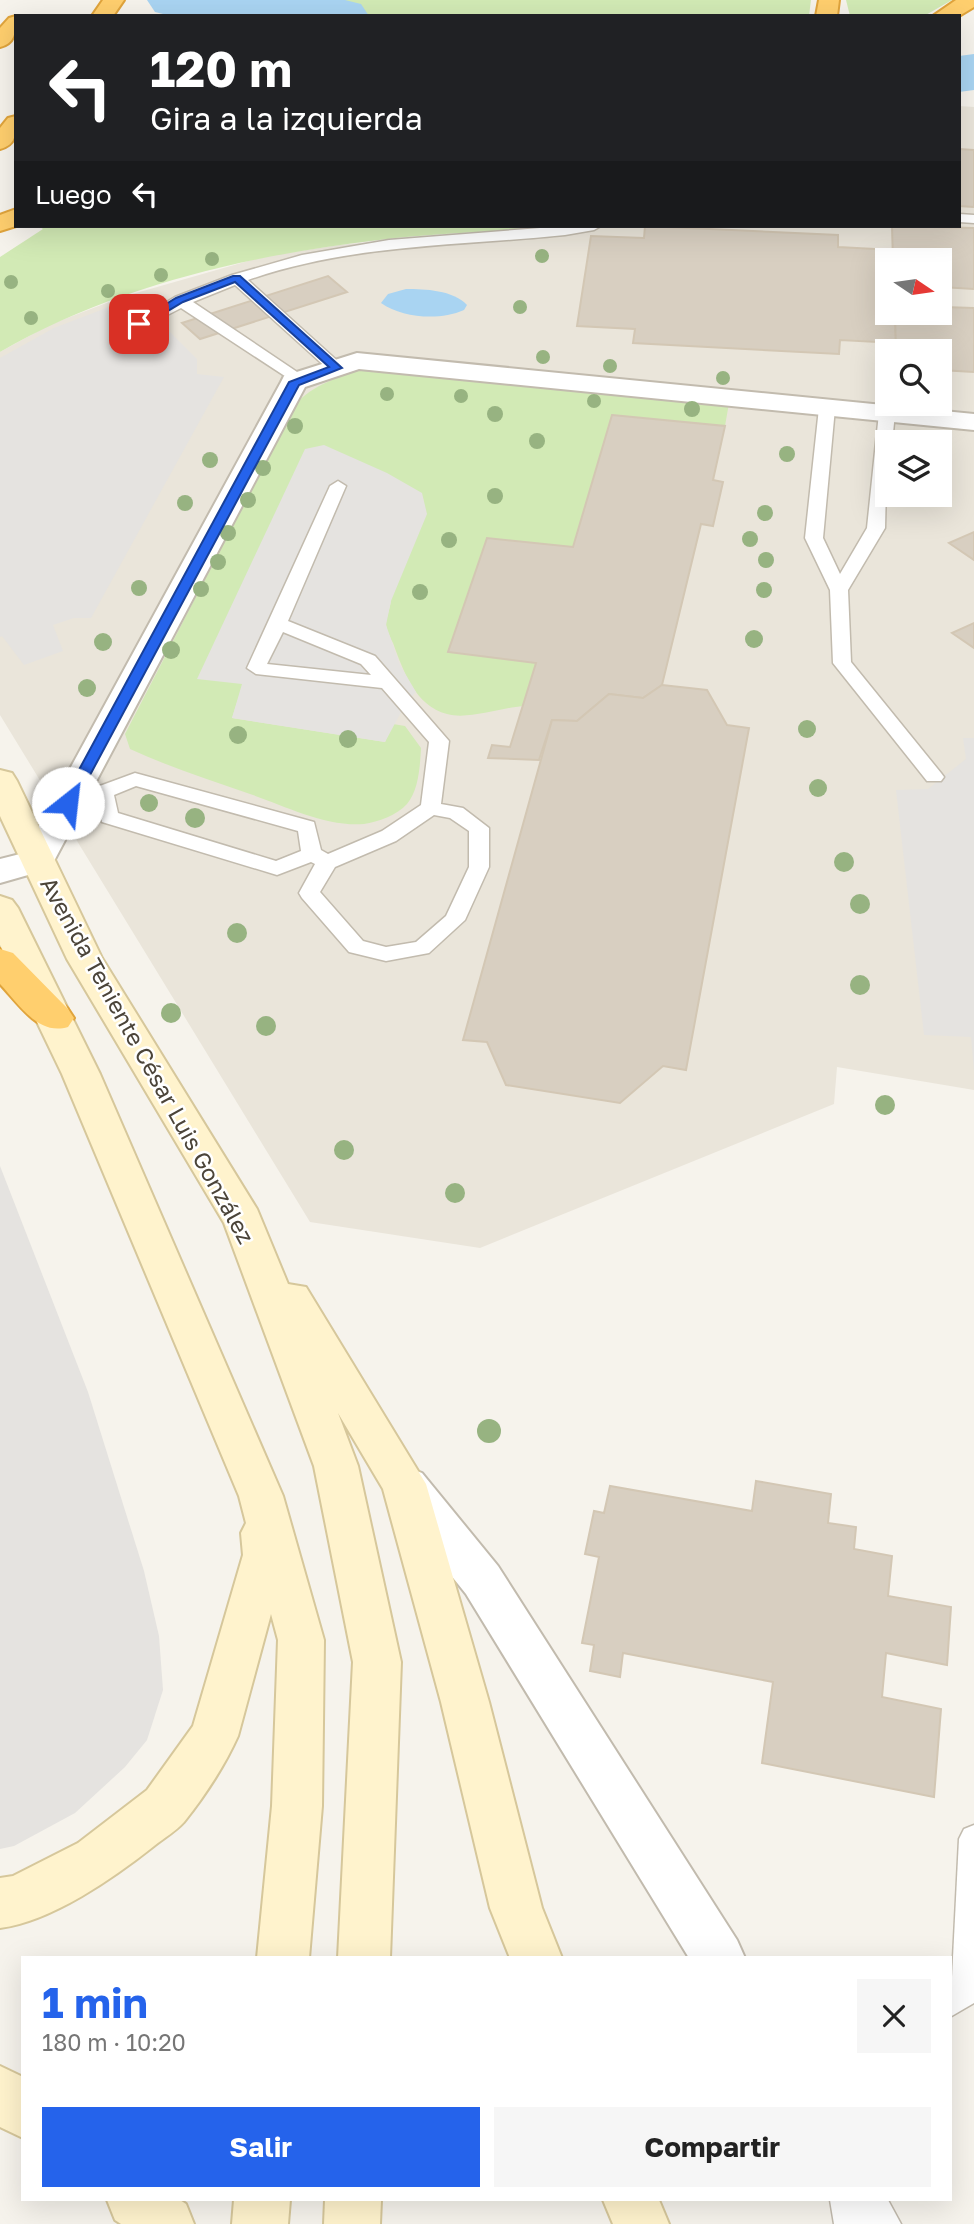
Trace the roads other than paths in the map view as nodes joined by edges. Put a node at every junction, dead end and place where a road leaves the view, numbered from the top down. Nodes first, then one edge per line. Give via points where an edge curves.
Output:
1 (971, 0) edge
2 (946, 14) edge
3 (14, 24) edge
4 (0, 41) edge
5 (14, 125) edge
6 (0, 142) edge
7 (573, 228) edge
8 (237, 278) junction
9 (180, 300) junction
10 (139, 324) dead end
11 (336, 368) junction
12 (299, 380) junction
13 (827, 408) junction
14 (875, 412) edge
15 (887, 416) edge
16 (916, 416) edge
17 (974, 422) edge
18 (338, 486) dead end
19 (839, 590) junction
20 (278, 623) junction
21 (388, 683) junction
22 (934, 777) dead end
23 (0, 781) edge
24 (91, 788) junction
25 (431, 808) junction
26 (320, 858) junction
27 (37, 861) junction
28 (0, 871) edge
29 (0, 908) edge
30 (0, 962) edge
31 (55, 1018) junction
32 (243, 1220) junction
33 (404, 1484) junction
34 (261, 1496) junction
35 (974, 1839) edge
36 (0, 1903) edge
37 (283, 1956) edge
38 (364, 1956) edge
39 (535, 1956) edge
40 (718, 1956) edge
41 (952, 2000) edge
42 (0, 2094) edge
43 (21, 2110) edge
44 (136, 2201) edge
45 (262, 2201) edge
46 (353, 2201) edge
47 (631, 2201) edge
48 (648, 2201) edge
49 (846, 2201) edge
50 (871, 2201) edge
51 (166, 2224) edge
52 (260, 2224) edge
53 (352, 2224) edge
54 (641, 2224) edge
55 (648, 2224) edge
56 (851, 2224) edge
57 (884, 2224) edge

1 - 2 highway
3 - 4 highway
5 - 6 highway
7 - 8 lane via 361,248
8 - 9 lane
8 - 11 lane
9 - 10 lane
9 - 12 lane
11 - 12 street
11 - 13 street via 357,361
12 - 24 street
13 - 14 street
13 - 19 lane via 814,538
15 - 19 lane via 876,528
16 - 17 street
18 - 20 lane
19 - 22 lane via 842,663
20 - 21 lane via 368,660
20 - 21 lane via 256,668
21 - 25 lane via 439,741
23 - 27 street, Avenida Teniente César Luis González
24 - 26 lane via 109,817 277,868
24 - 26 lane via 135,779 307,827
24 - 27 street
25 - 26 lane via 389,836
25 - 26 lane via 456,813 479,828 479,867 455,920 422,948 386,954 356,947 309,893
27 - 28 street
27 - 32 street, Avenida Teniente César Luis González via 85,958
29 - 31 street
30 - 31 highway
31 - 34 street
32 - 33 street
32 - 38 street, Avenida Teniente César Luis González via 336,1466 377,1662
33 - 39 street via 516,1908
33 - 40 street via 482,1580
34 - 36 street via 266,1555 214,1736 165,1807 96,1860 18,1901
34 - 37 street via 301,1640 297,1806
35 - 41 lane via 965,1990
42 - 43 street
44 - 51 street
45 - 52 street
46 - 53 street
47 - 54 street
48 - 55 street
49 - 56 lane
50 - 57 lane

